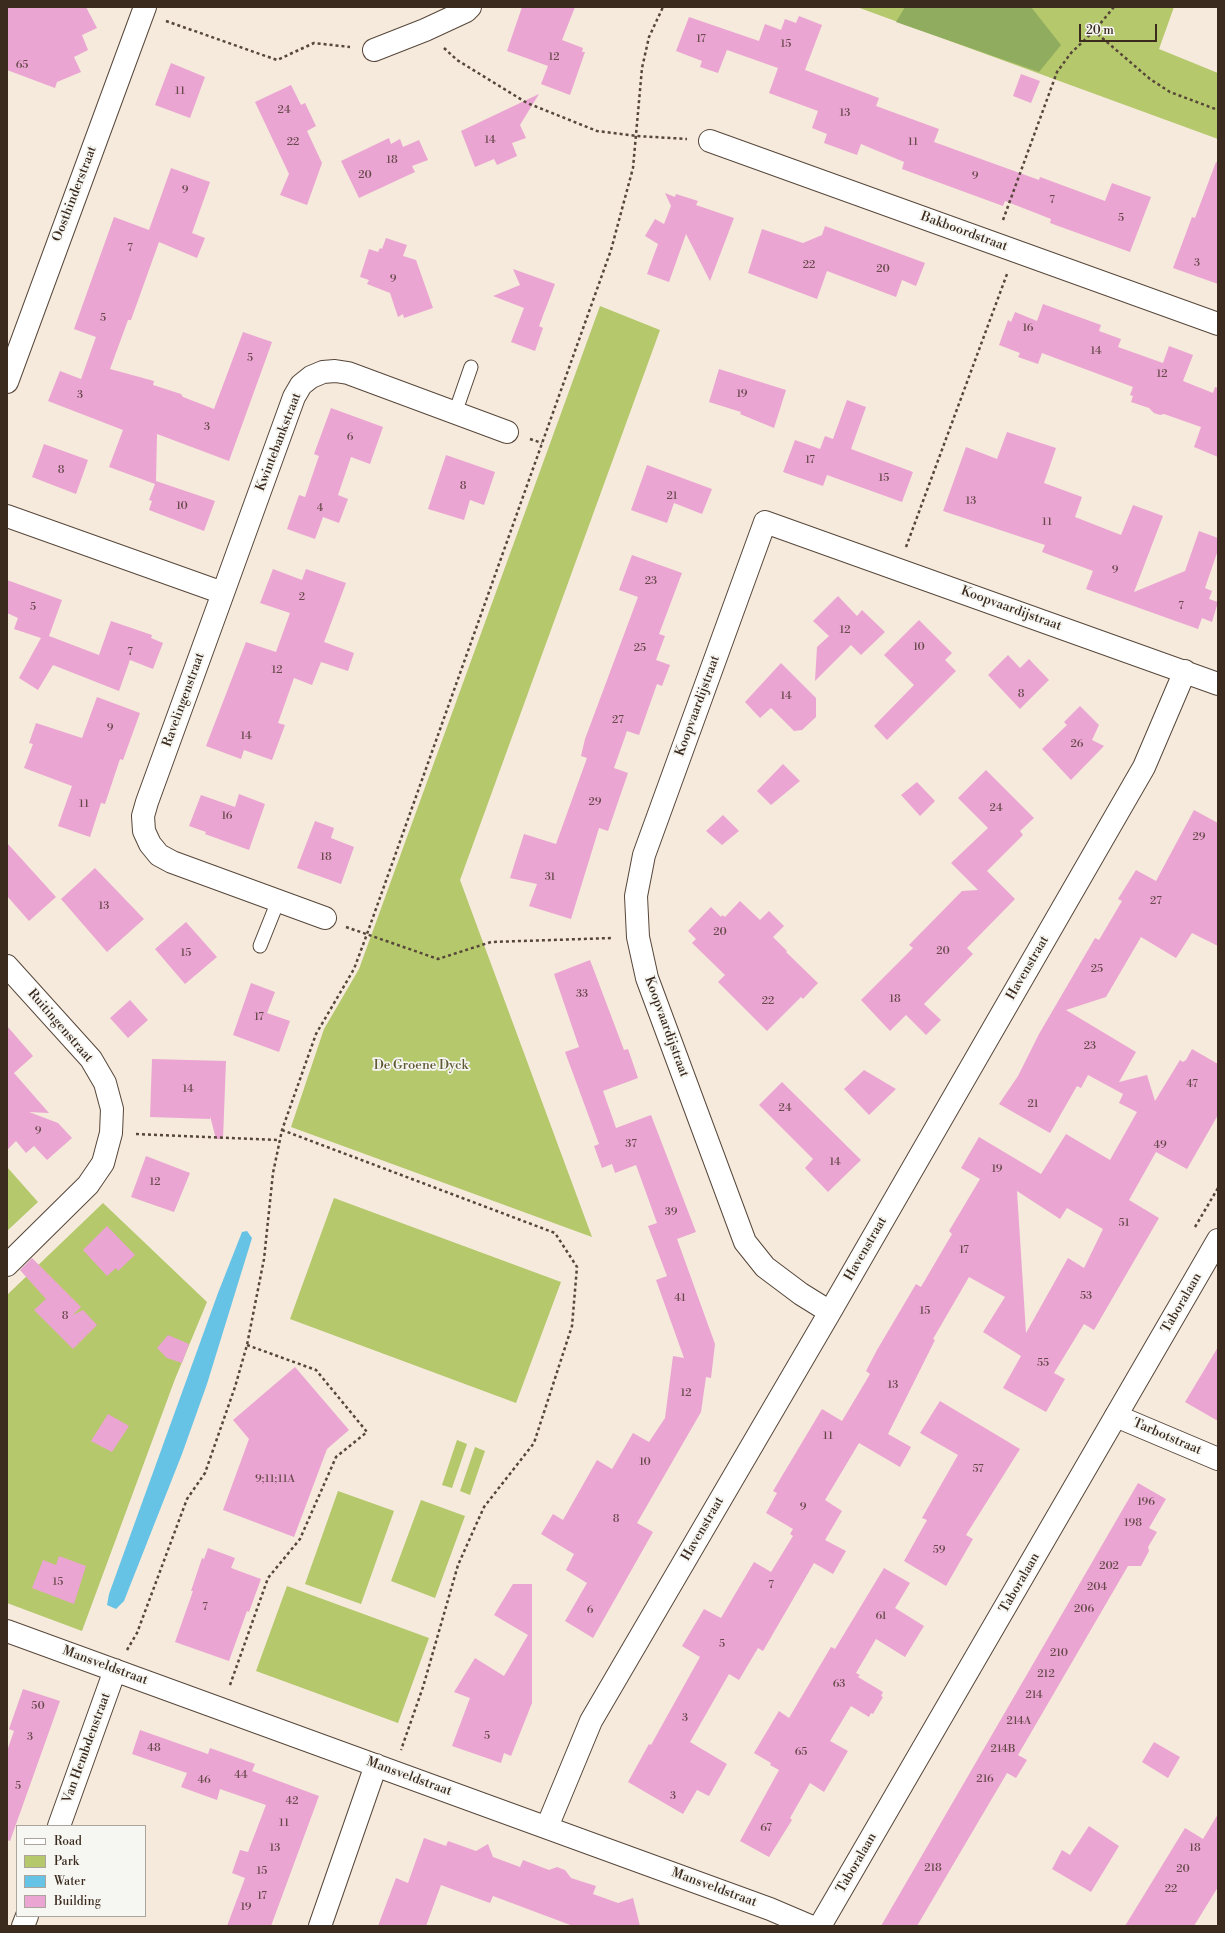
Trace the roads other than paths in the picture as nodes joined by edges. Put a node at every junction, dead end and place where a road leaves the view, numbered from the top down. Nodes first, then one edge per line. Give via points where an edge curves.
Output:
1 (470, 7) edge
2 (144, 10) edge
3 (374, 50) road end
4 (710, 140) road end
5 (1218, 324) edge
6 (471, 367) dead end
7 (7, 382) edge
8 (455, 413) junction
9 (507, 432) dead end
10 (7, 516) edge
11 (223, 593) junction
12 (1185, 671) junction
13 (1218, 684) edge
14 (278, 901) junction
15 (325, 918) road end
16 (260, 946) dead end
17 (7, 966) edge
18 (1218, 1240) edge
19 (7, 1265) edge
20 (830, 1312) junction
21 (1116, 1416) junction
22 (1218, 1459) edge
23 (7, 1631) edge
24 (120, 1661) junction
25 (384, 1768) junction
26 (59, 1825) edge
27 (547, 1827) junction
28 (320, 1926) edge
29 (810, 1926) edge
30 (820, 1926) edge

1 - 3 street via 425,30
2 - 7 street, Oosthinderstraat
4 - 5 street, Bakboordstraat
6 - 8 lane
8 - 9 street, Kwintebankstraat
8 - 11 street, Kwintebankstraat via 348,373 329,372 311,377 294,397
10 - 11 street
11 - 14 street, Ravelingenstraat via 147,802 143,816 144,831 150,844 160,855 172,862
12 - 13 street, Koopvaardijstraat
12 - 20 street, Havenstraat via 1144,767
12 - 20 street, Koopvaardijstraat via 765,522 644,855 636,896 638,937 647,978 745,1242 765,1267
14 - 15 street, Ravelingenstraat
14 - 16 lane
17 - 19 street, Ruitingenstraat via 91,1059 105,1083 112,1109 111,1133 103,1162 88,1185
18 - 21 street, Taboralaan
20 - 27 street, Havenstraat via 591,1721
21 - 22 street, Tarbotstraat
21 - 30 street, Taboralaan
23 - 24 street, Mansveldstraat
24 - 25 street, Mansveldstraat via 221,1708
24 - 26 street, Van Hembdenstraat
25 - 27 street, Mansveldstraat
25 - 28 street
27 - 29 street, Mansveldstraat

